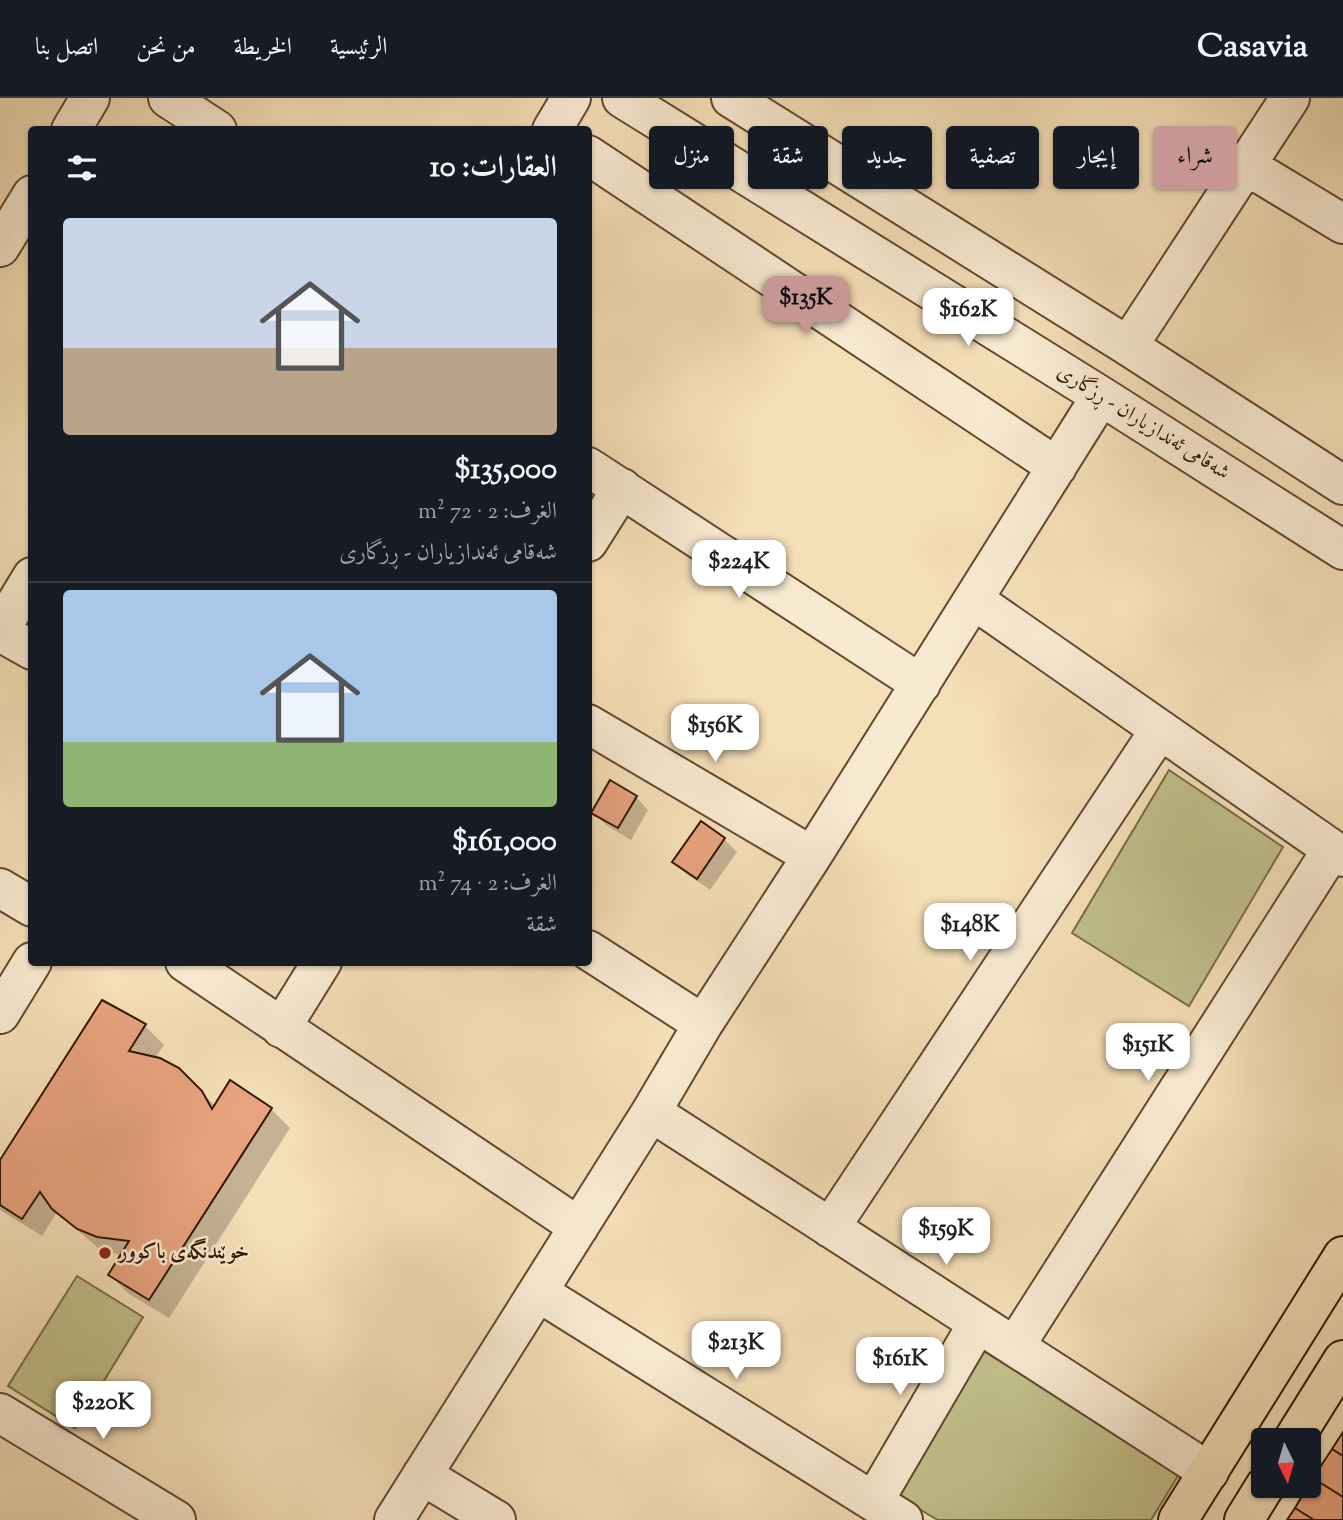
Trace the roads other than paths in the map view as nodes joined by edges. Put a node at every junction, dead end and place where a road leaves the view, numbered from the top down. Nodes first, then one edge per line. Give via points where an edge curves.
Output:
1 (90, 98) edge
2 (167, 98) edge
3 (571, 98) edge
4 (622, 98) edge
5 (731, 98) edge
6 (1290, 98) edge
7 (73, 126) edge
8 (211, 126) edge
9 (554, 126) edge
10 (592, 158) edge
11 (1247, 166) junction
12 (28, 202) edge
13 (931, 223) junction
14 (1343, 224) edge
15 (0, 247) edge
16 (902, 272) junction
17 (1128, 346) junction
18 (1101, 396) junction
19 (1057, 467) junction
20 (592, 469) edge
21 (1343, 485) edge
22 (622, 488) junction
23 (592, 536) edge
24 (1343, 550) edge
25 (28, 584) edge
26 (974, 600) junction
27 (0, 631) edge
28 (28, 648) edge
29 (921, 684) junction
30 (592, 726) edge
31 (1159, 731) junction
32 (1337, 854) edge
33 (812, 856) junction
34 (0, 888) edge
35 (28, 905) edge
36 (592, 953) edge
37 (30, 966) edge
38 (191, 966) edge
39 (320, 966) edge
40 (0, 1014) edge
41 (703, 1024) junction
42 (281, 1028) junction
43 (651, 1112) junction
44 (579, 1227) junction
45 (830, 1228) junction
46 (1343, 1256) edge
47 (538, 1292) junction
48 (978, 1323) junction
49 (1015, 1346) junction
50 (1343, 1360) edge
51 (0, 1413) edge
52 (1300, 1428) edge
53 (1209, 1472) junction
54 (422, 1475) junction
55 (1258, 1498) edge
56 (888, 1511) edge
57 (176, 1520) edge
58 (394, 1520) edge
59 (496, 1520) edge
60 (1178, 1520) edge
61 (1244, 1520) edge

1 - 7 street
2 - 8 street
3 - 9 street
4 - 16 street, شەقامی ئەندازیاران - ڕزگاری
5 - 13 street
6 - 11 street
10 - 19 street
11 - 14 street
11 - 17 street
12 - 15 street
13 - 16 street
13 - 17 street
16 - 18 street, شەقامی ئەندازیاران - ڕزگاری
17 - 21 street
18 - 19 street
18 - 24 street, شەقامی ئەندازیاران - ڕزگاری
19 - 26 street
20 - 22 street
22 - 23 street
22 - 29 street
25 - 27 street
26 - 29 street
26 - 31 street
27 - 28 street
29 - 33 street
30 - 33 street
31 - 32 street
31 - 45 street
32 - 49 street
33 - 41 street
34 - 35 street
36 - 41 street
37 - 40 street
38 - 42 street
39 - 42 street
41 - 43 street
42 - 44 street
43 - 44 street
43 - 45 street
44 - 47 street
45 - 48 street
46 - 53 main road
47 - 54 street
47 - 56 street
48 - 49 street
48 - 56 street
49 - 53 street
50 - 52 main road
51 - 57 street
53 - 60 main road
54 - 58 street
54 - 59 street
55 - 61 main road

